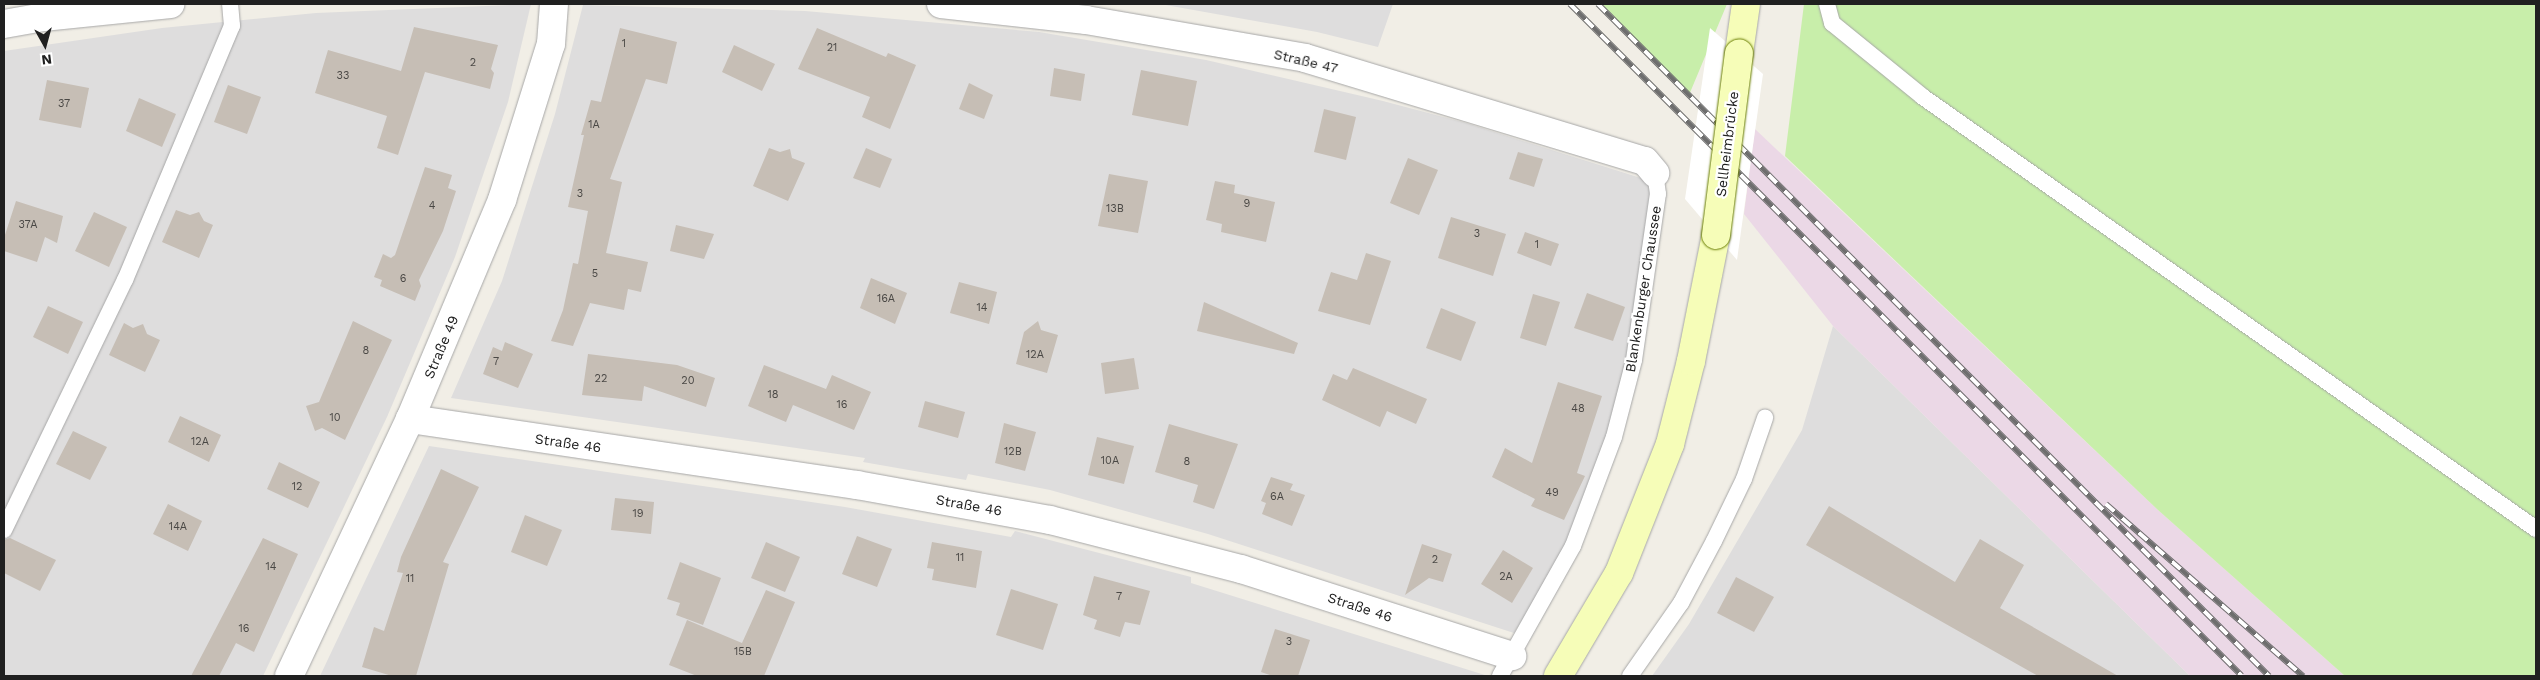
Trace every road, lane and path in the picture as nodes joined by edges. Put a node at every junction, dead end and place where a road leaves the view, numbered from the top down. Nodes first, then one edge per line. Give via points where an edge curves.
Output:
1 (170, 4) edge
2 (230, 4) edge
3 (554, 4) edge
4 (941, 4) edge
5 (1746, 4) edge
6 (1827, 4) edge
7 (4, 24) edge
8 (1656, 173) joint
9 (1765, 418) dead end
10 (410, 419) junction
11 (2536, 529) edge
12 (4, 530) edge
13 (1506, 666) edge
14 (289, 676) edge
15 (1558, 676) edge
16 (1630, 676) edge

1 - 7 street via 43,16
2 - 12 lane via 232,26 128,271
3 - 10 street, Straße 49 via 551,44 502,200
4 - 8 street, Straße 47 via 1086,20 1305,58 1646,161
5 - 15 main road, Sellheimbrücke, bridge via 1716,235 1691,361 1670,444 1619,574
6 - 11 lane via 1832,23 1923,97
8 - 13 lane, Blankenburger Chaussee via 1658,194 1634,360 1614,437 1574,546
9 - 16 lane via 1744,479 1714,541 1681,603
10 - 13 street, Straße 46 via 857,485 1050,520 1242,569
10 - 14 street, Straße 49

